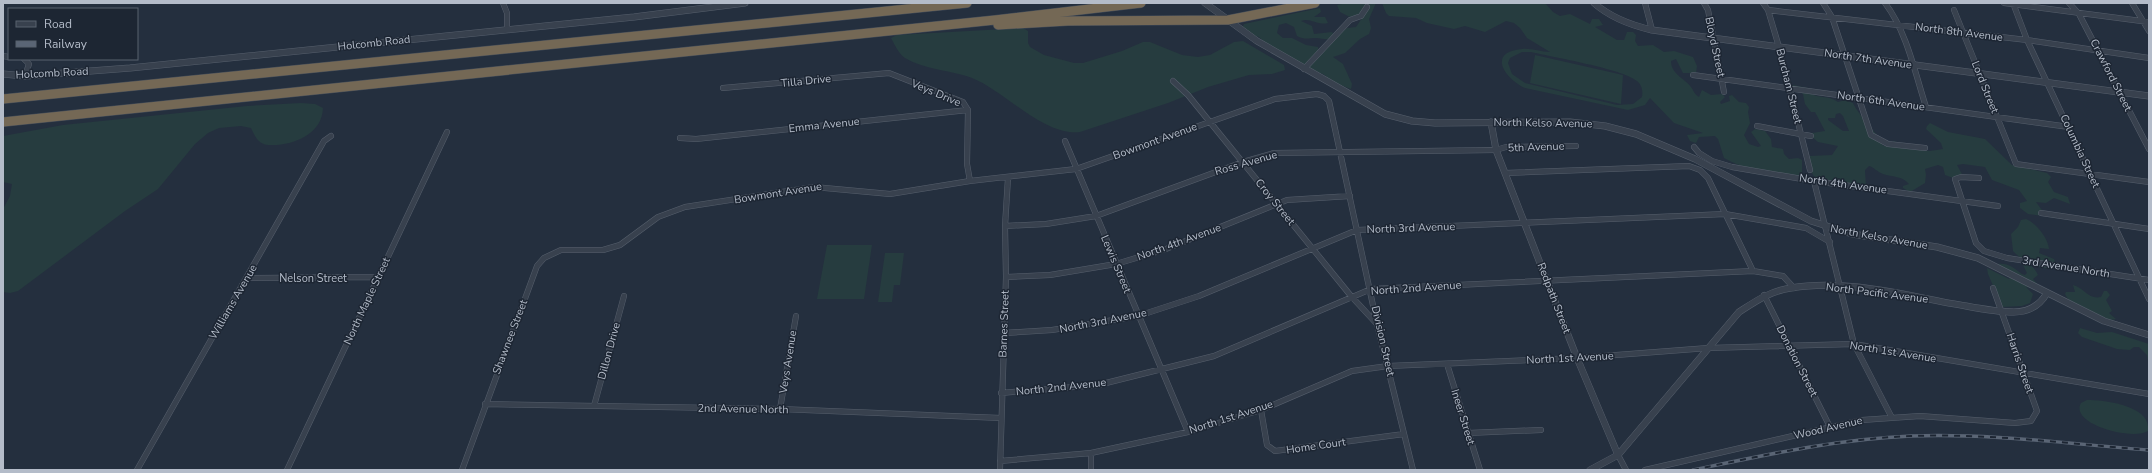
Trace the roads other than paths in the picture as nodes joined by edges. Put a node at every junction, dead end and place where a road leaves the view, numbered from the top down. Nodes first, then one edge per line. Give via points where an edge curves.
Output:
1 (503, 3) edge
2 (745, 3) edge
3 (912, 3) edge
4 (966, 3) edge
5 (1141, 3) edge
6 (1205, 3) edge
7 (1315, 3) edge
8 (1594, 3) edge
9 (1645, 3) edge
10 (1704, 3) edge
11 (1764, 3) edge
12 (1823, 3) edge
13 (1885, 3) edge
14 (2004, 3) edge
15 (2069, 3) edge
16 (2132, 3) edge
17 (2013, 4) edge
18 (1367, 7) dead end
19 (1768, 10) junction
20 (1954, 10) dead end
21 (2079, 14) junction
22 (1832, 16) junction
23 (824, 17) junction
24 (1228, 20) junction
25 (2144, 22) junction
26 (2149, 22) edge
27 (1898, 25) junction
28 (507, 29) junction
29 (1652, 30) junction
30 (2149, 31) edge
31 (855, 34) junction
32 (1964, 34) junction
33 (1714, 39) junction
34 (2027, 40) junction
35 (1779, 47) junction
36 (2098, 51) junction
37 (1845, 56) junction
38 (2149, 58) edge
39 (25, 60) edge
40 (1912, 64) junction
41 (1304, 69) junction
42 (889, 73) joint
43 (3, 74) edge
44 (1980, 74) junction
45 (1693, 75) dead end
46 (25, 76) junction
47 (1722, 79) junction
48 (1173, 81) dead end
49 (2048, 82) junction
50 (723, 88) dead end
51 (1789, 88) junction
52 (1724, 92) dead end
53 (2119, 92) junction
54 (1324, 96) joint
55 (2149, 96) edge
56 (1858, 97) junction
57 (3, 99) edge
58 (1926, 107) junction
59 (968, 110) junction
60 (1997, 117) junction
61 (3, 122) edge
62 (1210, 122) junction
63 (1491, 122) junction
64 (1757, 126) dead end
65 (2069, 127) junction
66 (447, 132) dead end
67 (1801, 134) junction
68 (331, 136) dead end
69 (1811, 136) dead end
70 (2142, 136) junction
71 (2149, 136) edge
72 (680, 138) dead end
73 (1065, 141) dead end
74 (1576, 146) dead end
75 (1694, 147) dead end
76 (1925, 148) dead end
77 (2149, 149) edge
78 (1496, 150) junction
79 (1340, 152) junction
80 (1243, 162) junction
81 (1076, 169) junction
82 (1810, 170) dead end
83 (1505, 173) junction
84 (2092, 174) junction
85 (1008, 178) junction
86 (1979, 178) dead end
87 (970, 181) junction
88 (1814, 181) junction
89 (2149, 182) edge
90 (1350, 196) junction
91 (1961, 201) junction
92 (1277, 204) junction
93 (1998, 206) dead end
94 (2041, 213) dead end
95 (1725, 214) junction
96 (1096, 216) junction
97 (1524, 223) junction
98 (2114, 224) junction
99 (1005, 226) junction
100 (1826, 228) junction
101 (2149, 229) edge
102 (1357, 230) junction
103 (1830, 242) junction
104 (1313, 248) junction
105 (596, 250) joint
106 (1116, 264) junction
107 (1754, 271) junction
108 (1006, 277) junction
109 (247, 278) junction
110 (379, 278) junction
111 (2140, 279) junction
112 (2149, 280) edge
113 (1548, 281) junction
114 (1841, 287) junction
115 (1794, 288) junction
116 (1993, 288) dead end
117 (1371, 289) junction
118 (2047, 293) junction
119 (1764, 295) junction
120 (624, 296) dead end
121 (1351, 296) junction
122 (2149, 299) edge
123 (2002, 312) junction
124 (796, 316) dead end
125 (1138, 316) junction
126 (1377, 324) junction
127 (1004, 333) junction
128 (2149, 335) edge
129 (1854, 344) junction
130 (1789, 346) junction
131 (1708, 348) junction
132 (1577, 358) junction
133 (1447, 364) junction
134 (1388, 366) junction
135 (1160, 371) junction
136 (2023, 374) junction
137 (1002, 393) junction
138 (2149, 394) edge
139 (485, 404) junction
140 (594, 406) junction
141 (780, 409) junction
142 (1261, 410) junction
143 (1891, 416) junction
144 (1001, 418) junction
145 (2015, 423) joint
146 (1830, 427) junction
147 (1541, 430) dead end
148 (1188, 432) junction
149 (1468, 433) junction
150 (1404, 434) junction
151 (1090, 453) junction
152 (1618, 454) junction
153 (1000, 460) junction
154 (137, 470) edge
155 (287, 470) edge
156 (462, 470) edge
157 (1000, 470) edge
158 (1091, 470) edge
159 (1413, 470) edge
160 (1480, 470) edge
161 (1590, 470) edge
162 (1626, 470) edge
163 (1645, 470) edge

1 - 28 street via 507,13
2 - 28 street, Holcomb Road
3 - 23 highway
4 - 23 highway
5 - 31 highway
6 - 24 street, North Kelso Avenue
7 - 24 highway
8 - 29 street, North 7th Avenue via 1612,17
9 - 29 street
10 - 33 street, Bloyd Street
11 - 19 street, Burcham Street
12 - 22 street
13 - 27 street via 1891,9
14 - 17 street
15 - 21 street, Crawford Street
16 - 25 street
17 - 21 street
17 - 34 street, Columbia Street
18 - 41 street via 1361,16 1350,20
19 - 22 street, North 8th Avenue
19 - 35 street, Burcham Street
20 - 32 street, Lord Street
21 - 25 street
21 - 36 street, Crawford Street
22 - 27 street, North 8th Avenue
22 - 37 street
23 - 57 highway
24 - 31 highway via 1068,21
24 - 41 street, North Kelso Avenue
25 - 26 street
25 - 30 street
27 - 32 street, North 8th Avenue
27 - 40 street
28 - 46 street, Holcomb Road via 130,68
29 - 33 street, North 7th Avenue
31 - 61 highway
32 - 34 street, North 8th Avenue
32 - 44 street, Lord Street
33 - 35 street, North 7th Avenue
33 - 47 street, Bloyd Street
34 - 36 street, North 8th Avenue
34 - 49 street, Columbia Street
35 - 37 street, North 7th Avenue
35 - 51 street, Burcham Street
36 - 38 street, North 8th Avenue
36 - 53 street, Crawford Street
37 - 40 street, North 7th Avenue
37 - 56 street
39 - 46 street via 28,64
40 - 44 street, North 7th Avenue
40 - 58 street
41 - 63 street, North Kelso Avenue via 1385,114 1435,123
42 - 50 street, Tilla Drive
42 - 59 street, Veys Drive via 964,102
43 - 46 street, Holcomb Road
44 - 49 street, North 7th Avenue
44 - 60 street, Lord Street
45 - 47 street, North 6th Avenue
47 - 51 street, North 6th Avenue
47 - 52 street, Bloyd Street
48 - 62 street, Croy Street via 1181,86
49 - 53 street, North 7th Avenue
49 - 65 street, Columbia Street
51 - 56 street, North 6th Avenue
51 - 67 street, Burcham Street
53 - 55 street, North 7th Avenue
53 - 70 street, Crawford Street
54 - 62 street, Bowmont Avenue via 1318,94 1275,99
54 - 79 street, Division Street via 1329,101
56 - 58 street, North 6th Avenue
56 - 76 street via 1871,135 1888,144
58 - 60 street, North 6th Avenue
59 - 72 street, Emma Avenue via 696,139
59 - 87 street, Veys Drive via 967,164
60 - 65 street, North 6th Avenue
60 - 84 street, Lord Street via 2016,164
62 - 80 street, Croy Street
62 - 81 street, Bowmont Avenue
63 - 78 street, Redpath Street
63 - 100 street, North Kelso Avenue via 1586,123 1630,131 1664,143
64 - 67 street
65 - 84 street, Columbia Street
66 - 110 street, North Maple Street
67 - 69 street
67 - 82 street, Burcham Street
68 - 109 street, Williams Avenue via 324,141
70 - 71 street
70 - 77 street, Crawford Street
73 - 81 street, Lewis Street
74 - 78 street, 5th Avenue via 1506,147
75 - 88 street, North 4th Avenue via 1699,153 1722,165
78 - 79 street, Ross Avenue
78 - 83 street, Redpath Street
79 - 80 street, Ross Avenue via 1274,153
79 - 90 street, Division Street
80 - 92 street, Croy Street
80 - 96 street, Ross Avenue
81 - 85 street, Bowmont Avenue
81 - 96 street, Lewis Street
83 - 95 street via 1689,166 1700,170 1708,178
83 - 97 street, Redpath Street
84 - 89 street
84 - 98 street, Columbia Street
85 - 87 street, Bowmont Avenue
85 - 99 street, Barnes Street
86 - 91 street via 1955,179
87 - 105 street, Bowmont Avenue via 880,194 828,186 814,187 680,209 655,218 638,234 622,244
88 - 91 street, North 4th Avenue
88 - 100 street
90 - 92 street, North 4th Avenue via 1298,198
90 - 102 street, Division Street
91 - 93 street, North 4th Avenue
91 - 111 street, 3rd Avenue North via 1976,243 1984,251 2007,258
92 - 104 street, Croy Street
92 - 106 street, North 4th Avenue via 1166,249
94 - 98 street
95 - 97 street, North 3rd Avenue
95 - 103 street, North 3rd Avenue via 1806,228
95 - 107 street
96 - 99 street, Ross Avenue via 1046,224
96 - 106 street, Lewis Street
97 - 102 street, North 3rd Avenue
97 - 113 street, Redpath Street
98 - 101 street
98 - 111 street, Columbia Street
99 - 108 street, Barnes Street
100 - 103 street
100 - 118 street, North Kelso Avenue via 1958,252 1978,258
102 - 104 street, North 3rd Avenue
102 - 117 street, Division Street
103 - 114 street
104 - 121 street, Croy Street
104 - 125 street, North 3rd Avenue via 1199,296
105 - 139 street, Shawnee Street via 556,251 541,259
106 - 108 street, North 4th Avenue via 1050,275
106 - 125 street, Lewis Street
107 - 113 street, North 2nd Avenue
107 - 115 street, North 2nd Avenue via 1783,276
108 - 127 street, Barnes Street
109 - 110 street, Nelson Street
109 - 154 street, Williams Avenue
110 - 155 street, North Maple Street
111 - 112 street, 3rd Avenue North
111 - 122 street, Columbia Street
113 - 117 street, North 2nd Avenue
113 - 132 street, Redpath Street
114 - 115 street, North Pacific Avenue
114 - 123 street, North Pacific Avenue
114 - 129 street
115 - 119 street, North Pacific Avenue
116 - 123 street, Harris Street
117 - 121 street, North 2nd Avenue
117 - 126 street, Division Street
118 - 123 street, North Pacific Avenue via 2042,302 2034,308
118 - 128 street via 2102,320
119 - 130 street, Donation Street
119 - 131 street, North Pacific Avenue via 1739,312
120 - 140 street, Dillon Drive
121 - 126 street, Croy Street
121 - 135 street, North 2nd Avenue via 1214,356
123 - 136 street, Harris Street
124 - 141 street, Veys Avenue
125 - 127 street, North 3rd Avenue via 1052,330
125 - 135 street, Lewis Street
126 - 134 street, Division Street
127 - 137 street, Barnes Street
129 - 130 street, North 1st Avenue
129 - 136 street, North 1st Avenue
129 - 143 street
130 - 131 street, North 1st Avenue
130 - 146 street, Donation Street
131 - 132 street, North 1st Avenue
131 - 152 street, North Pacific Avenue
132 - 133 street, North 1st Avenue
132 - 152 street, Redpath Street
133 - 134 street, North 1st Avenue
133 - 149 street, Ineer Street
134 - 142 street, North 1st Avenue via 1352,371
134 - 150 street, Division Street
135 - 137 street, North 2nd Avenue via 1098,385
135 - 148 street, Lewis Street
136 - 138 street, North 1st Avenue
136 - 145 street, Harris Street via 2037,411 2031,421
137 - 144 street, Barnes Street
139 - 140 street, 2nd Avenue North
139 - 156 street, Shawnee Street
140 - 141 street, 2nd Avenue North
141 - 144 street, 2nd Avenue North
142 - 148 street, North 1st Avenue
142 - 150 street, Home Court via 1267,445 1276,452
143 - 145 street, Wood Avenue via 1916,415
143 - 146 street, Wood Avenue
144 - 153 street, Barnes Street
146 - 163 street, Wood Avenue
147 - 149 street
148 - 151 street, North 1st Avenue
149 - 160 street, Ineer Street
150 - 159 street, Division Street
151 - 153 street, North 1st Avenue
151 - 158 street
152 - 161 street, North Pacific Avenue
152 - 162 street, Redpath Street
153 - 157 street, Barnes Street

